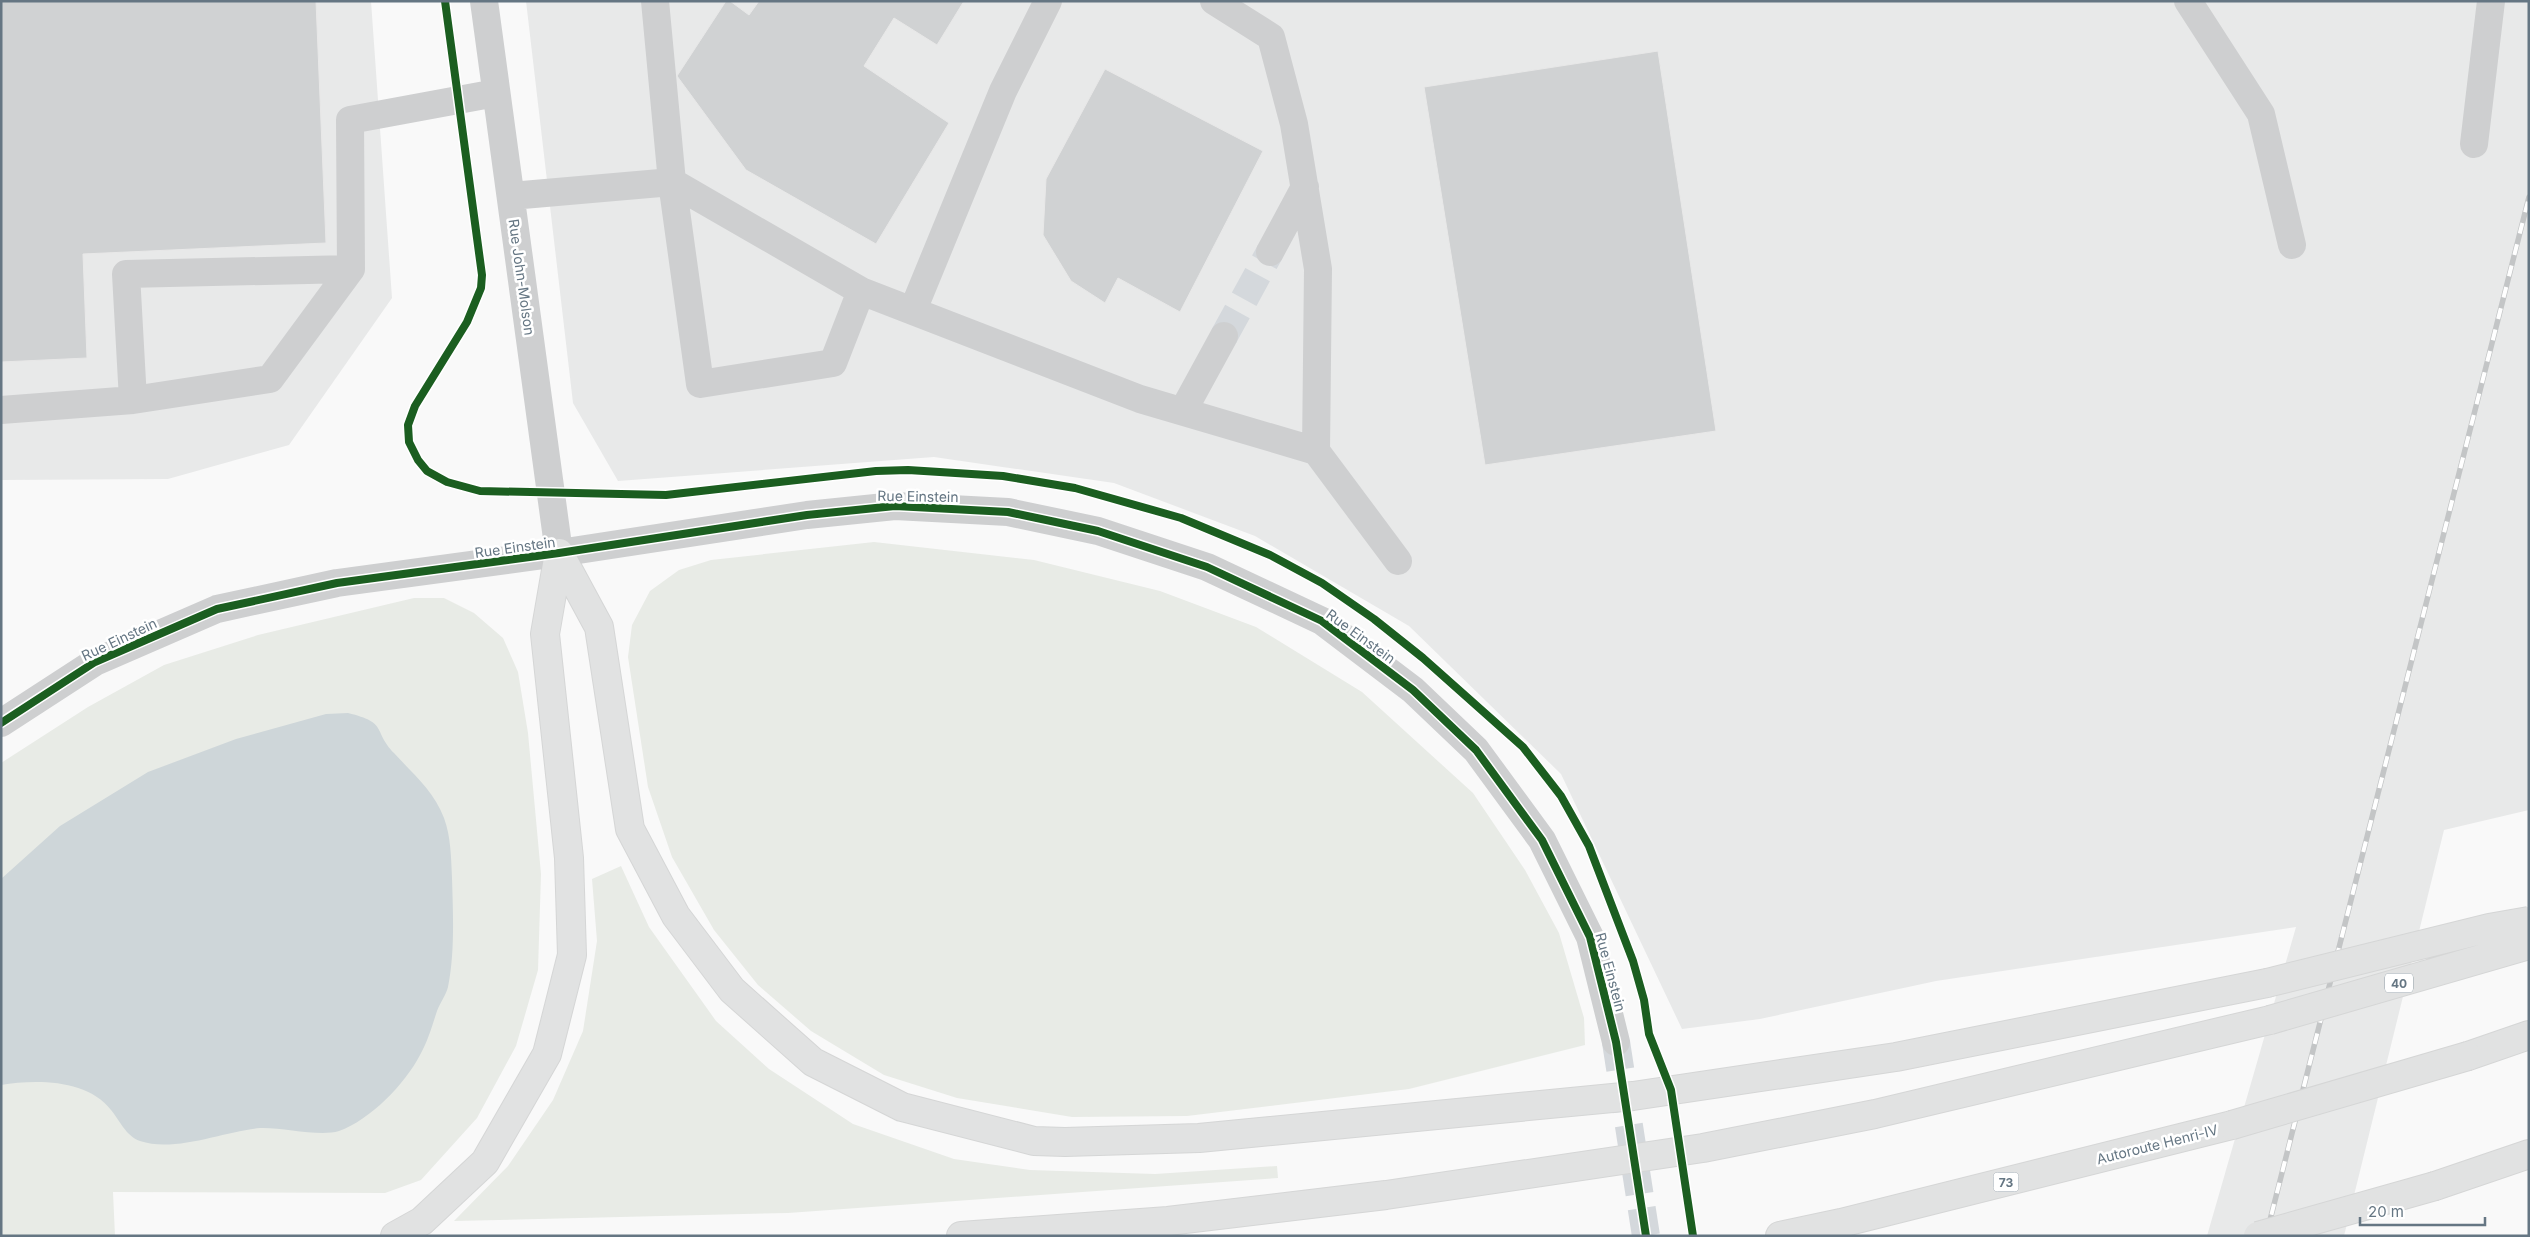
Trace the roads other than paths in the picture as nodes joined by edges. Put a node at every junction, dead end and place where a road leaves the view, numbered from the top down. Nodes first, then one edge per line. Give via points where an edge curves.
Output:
1 (484, 1) edge
2 (655, 1) edge
3 (1048, 1) edge
4 (1214, 1) edge
5 (2188, 1) edge
6 (2491, 1) edge
7 (496, 93) junction
8 (2474, 144) dead end
9 (672, 182) junction
10 (1305, 188) junction
11 (511, 196) junction
12 (2292, 245) dead end
13 (1270, 252) tunnel mouth
14 (351, 269) junction
15 (861, 291) junction
16 (912, 310) junction
17 (1224, 336) tunnel mouth
18 (134, 400) junction
19 (1, 410) edge
20 (1183, 411) junction
21 (1316, 451) junction
22 (558, 553) junction
23 (1398, 561) dead end
24 (1, 723) edge
25 (2529, 921) edge
26 (2529, 945) edge
27 (2529, 1035) edge
28 (1616, 1042) tunnel mouth
29 (2529, 1154) edge
30 (395, 1236) edge
31 (961, 1236) edge
32 (1780, 1236) edge
33 (2258, 1236) edge

1 - 7 street, Rue John-Molson
2 - 9 street
3 - 16 street via 1003,91
4 - 10 street via 1271,37 1294,124
5 - 12 street via 2261,114
6 - 8 street
7 - 11 street, Rue John-Molson
7 - 14 street via 350,120
9 - 11 street
9 - 15 street
9 - 15 street via 700,384 833,363
10 - 13 street
10 - 21 street via 1318,269
11 - 22 street, Rue John-Molson
14 - 18 street via 270,379
14 - 18 street via 126,274
15 - 16 street
16 - 20 street via 1140,399
17 - 20 street
18 - 19 street
20 - 21 street
21 - 23 street
22 - 24 street, Rue Einstein via 337,583 217,609 95,662
22 - 25 highway, bridge via 599,627 630,829 676,916 732,990 813,1062 902,1107 1034,1141 1199,1138 1633,1096 1896,1057 2267,984
22 - 28 street, Rue Einstein via 807,515 895,506 1008,512 1098,531 1207,567 1322,621 1414,690 1476,750 1542,840 1590,937
22 - 30 highway via 545,634 569,858 572,955 547,1054 485,1162 422,1221
26 - 31 highway, 40, bridge via 2270,1020 1875,1114 1703,1148 1386,1195 1168,1220
27 - 32 highway, Autoroute Henri-IV / 73, bridge via 2232,1125
29 - 33 highway, bridge via 2435,1186

